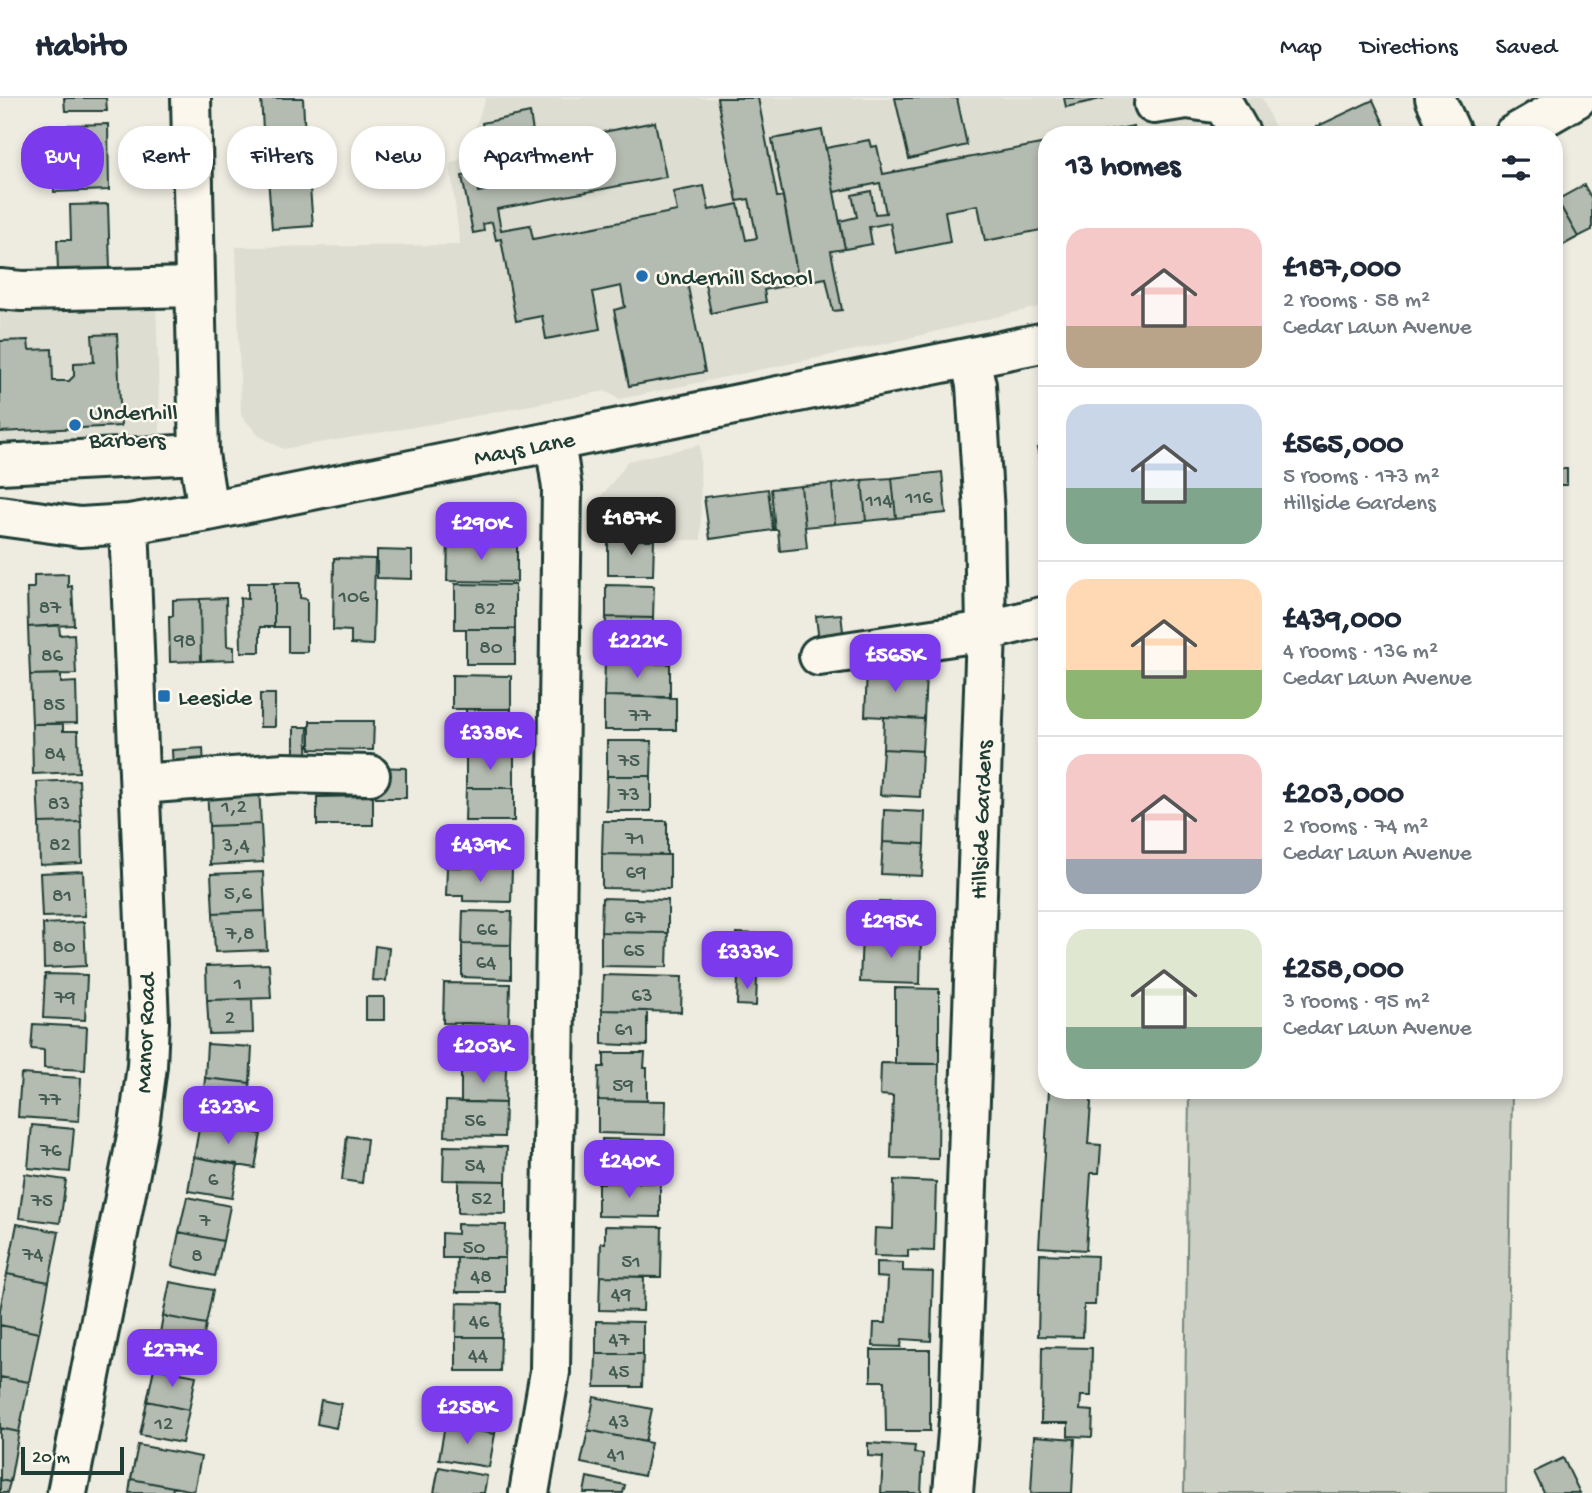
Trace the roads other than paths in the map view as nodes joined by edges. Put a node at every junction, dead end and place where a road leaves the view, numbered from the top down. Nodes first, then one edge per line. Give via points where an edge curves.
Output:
1 (191, 98) edge
2 (1435, 98) edge
3 (1577, 98) edge
4 (1154, 104) dead end
5 (1228, 112) edge
6 (1448, 126) edge
7 (1529, 126) edge
8 (194, 286) junction
9 (0, 289) edge
10 (1038, 344) edge
11 (970, 358) junction
12 (555, 441) junction
13 (199, 454) junction
14 (0, 464) edge
15 (208, 511) junction
16 (0, 516) edge
17 (130, 524) junction
18 (1038, 618) edge
19 (986, 631) junction
20 (819, 656) dead end
21 (370, 775) dead end
22 (140, 785) junction
23 (67, 1493) edge
24 (529, 1493) edge
25 (953, 1493) edge

1 - 8 street
2 - 6 street
3 - 7 street
4 - 5 street via 1187,99
8 - 9 street
8 - 13 street
10 - 11 street, Mays Lane
11 - 12 street, Mays Lane
11 - 19 street, Hillside Gardens via 976,385 984,513
12 - 15 street, Mays Lane
12 - 24 street via 562,488 550,1372
13 - 14 street
13 - 15 street
15 - 17 street, Mays Lane
16 - 17 street, Mays Lane via 79,527
17 - 22 street, Manor Road
18 - 19 street
19 - 20 street
19 - 25 street, Hillside Gardens
21 - 22 street via 284,773
22 - 23 street, Manor Road via 147,1066

